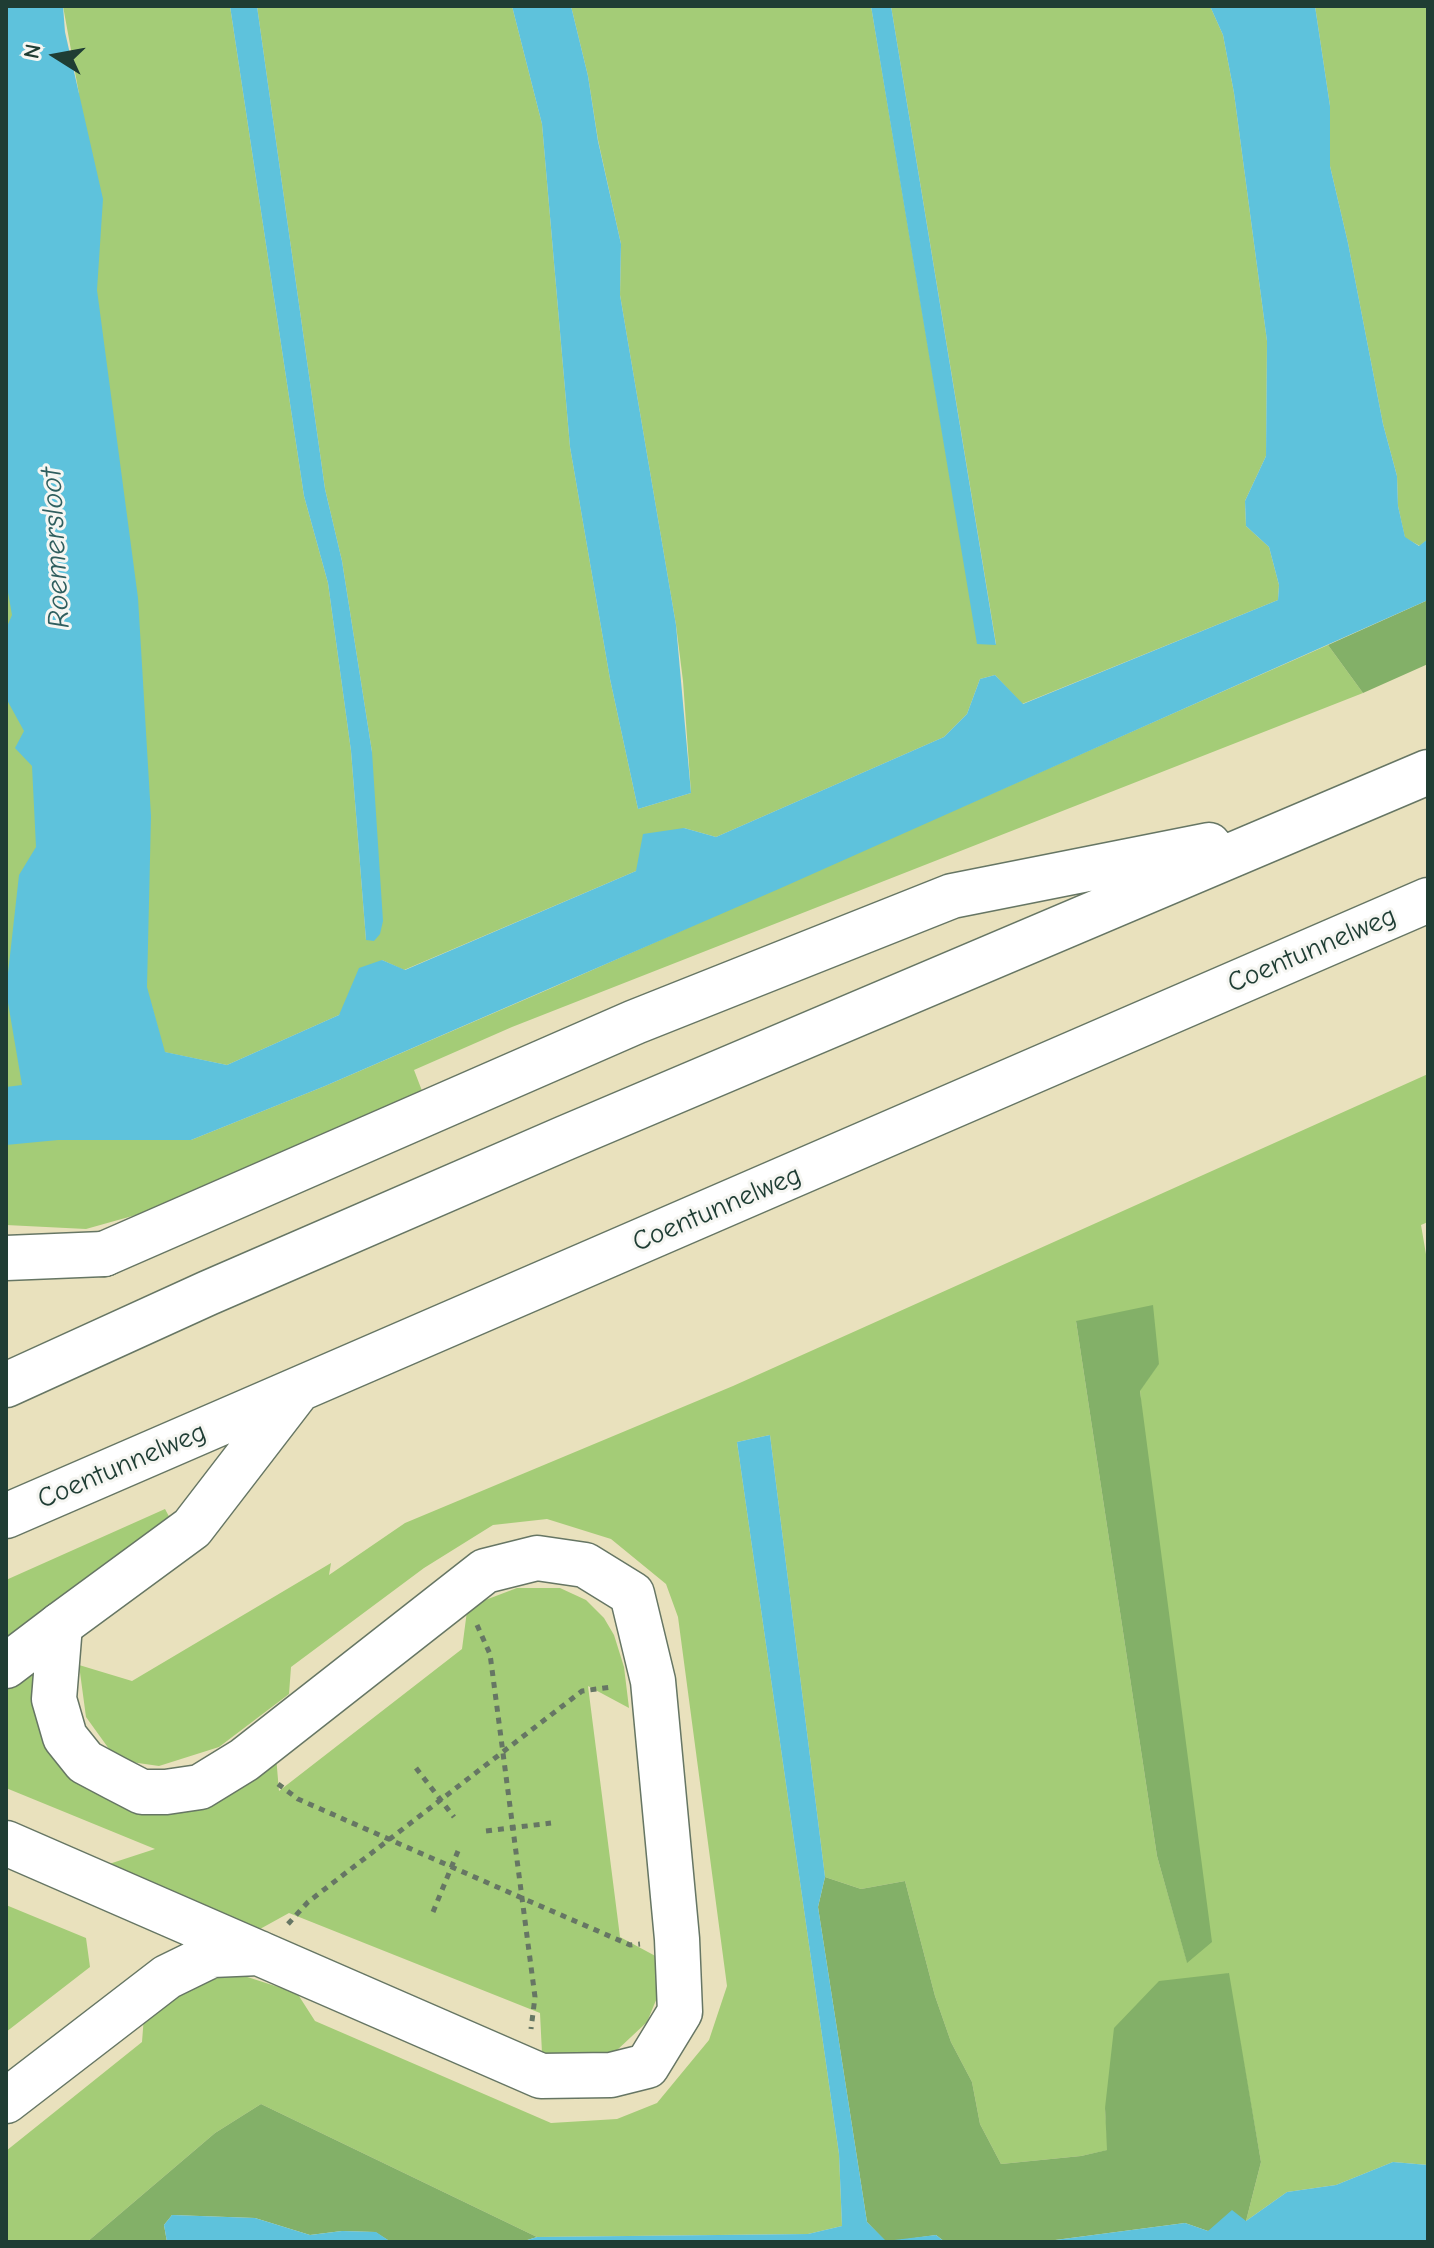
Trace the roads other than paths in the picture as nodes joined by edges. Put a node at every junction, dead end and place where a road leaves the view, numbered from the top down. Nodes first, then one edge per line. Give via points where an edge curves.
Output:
1 (1428, 772) edge
2 (1301, 827) junction
3 (1428, 900) edge
4 (6, 1258) edge
5 (6, 1385) edge
6 (298, 1390) junction
7 (6, 1516) edge
8 (60, 1625) junction
9 (6, 1666) edge
10 (6, 1843) edge
11 (261, 1952) junction
12 (7, 2100) edge

1 - 2 main road
2 - 4 main road via 952,896 635,1022 104,1254
2 - 5 main road via 550,1144
3 - 6 main road, Coentunnelweg
6 - 7 main road, Coentunnelweg
6 - 8 main road via 192,1528
8 - 9 main road
8 - 11 main road via 54,1699 65,1737 85,1762 142,1792 166,1792 200,1787 244,1760 485,1571 537,1558 585,1565 632,1594 653,1681 680,2012 647,2066 611,2075 541,2076
10 - 11 main road
11 - 12 main road via 212,1955 167,1977

